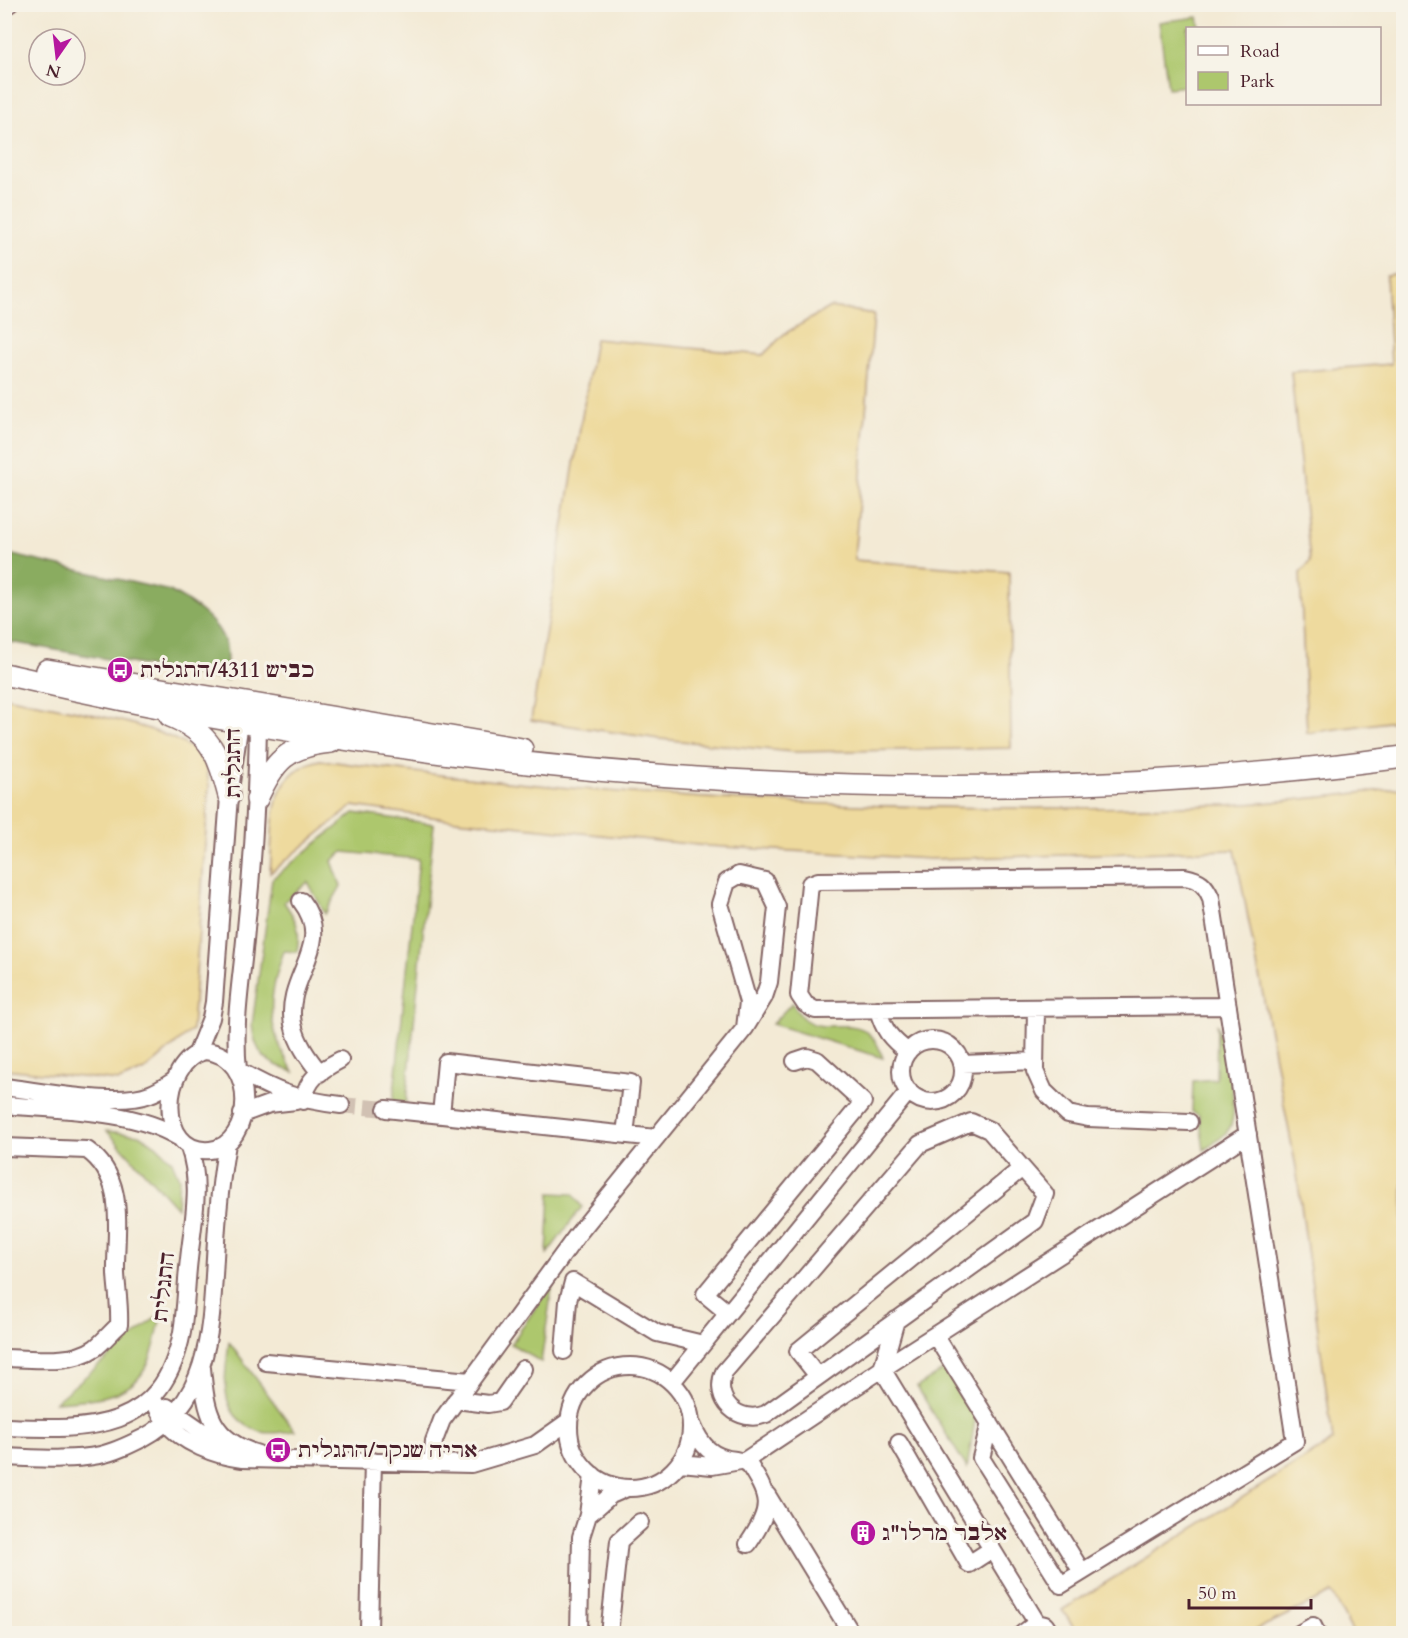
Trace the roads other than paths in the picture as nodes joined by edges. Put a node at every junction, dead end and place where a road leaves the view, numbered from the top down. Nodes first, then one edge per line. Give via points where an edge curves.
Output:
1 (9, 4) edge
2 (4, 6) edge
3 (4, 663) edge
4 (4, 674) edge
5 (142, 704) junction
6 (250, 717) junction
7 (355, 741) junction
8 (1404, 757) edge
9 (740, 780) junction
10 (229, 796) junction
11 (256, 799) junction
12 (301, 901) dead end
13 (1228, 1006) junction
14 (1036, 1008) junction
15 (878, 1009) junction
16 (746, 1028) junction
17 (908, 1052) junction
18 (197, 1053) junction
19 (340, 1060) dead end
20 (795, 1061) dead end
21 (1035, 1061) junction
22 (962, 1064) junction
23 (238, 1070) junction
24 (320, 1073) junction
25 (175, 1080) junction
26 (4, 1087) edge
27 (909, 1091) junction
28 (303, 1101) junction
29 (4, 1105) edge
30 (340, 1105) tunnel mouth
31 (386, 1109) tunnel mouth
32 (242, 1114) junction
33 (441, 1115) junction
34 (1189, 1122) dead end
35 (1248, 1134) junction
36 (625, 1135) junction
37 (656, 1138) junction
38 (183, 1142) junction
39 (227, 1144) junction
40 (4, 1147) edge
41 (1022, 1168) junction
42 (728, 1313) junction
43 (896, 1320) junction
44 (935, 1335) junction
45 (702, 1344) junction
46 (564, 1351) dead end
47 (4, 1358) edge
48 (266, 1362) dead end
49 (202, 1368) junction
50 (523, 1369) dead end
51 (882, 1369) junction
52 (818, 1376) junction
53 (470, 1381) junction
54 (672, 1382) junction
55 (152, 1397) junction
56 (456, 1400) junction
57 (171, 1418) junction
58 (569, 1421) junction
59 (692, 1424) junction
60 (990, 1424) junction
61 (4, 1427) edge
62 (899, 1443) dead end
63 (535, 1445) junction
64 (233, 1446) junction
65 (574, 1451) junction
66 (4, 1457) edge
67 (270, 1458) junction
68 (746, 1460) junction
69 (373, 1461) junction
70 (681, 1463) junction
71 (432, 1464) junction
72 (592, 1475) junction
73 (627, 1488) junction
74 (767, 1496) junction
75 (588, 1515) junction
76 (640, 1522) dead end
77 (748, 1544) dead end
78 (992, 1549) junction
79 (1082, 1572) junction
80 (1044, 1628) edge
81 (369, 1629) dead end
82 (579, 1634) edge
83 (609, 1634) edge
84 (846, 1634) edge
85 (1022, 1634) edge
86 (1299, 1634) edge
87 (1317, 1634) edge

1 - 2 street
3 - 6 main road
4 - 5 main road
5 - 6 main road
5 - 10 main road via 205,737 216,754
6 - 7 main road
6 - 9 main road via 478,742
6 - 10 street, התגלית
6 - 11 street, התגלית
7 - 9 main road via 475,758
7 - 11 main road via 315,744 286,754 272,767
8 - 9 main road via 1242,774 1089,784 904,787
10 - 18 street, התגלית via 214,1002
11 - 23 street, התגלית via 235,1023
12 - 24 street via 311,913 315,927 293,995 293,1024 304,1052
13 - 14 street
13 - 15 street via 1211,898 1199,880 1185,877 810,884 799,995 815,1010
13 - 35 street
14 - 15 street
14 - 21 street
15 - 17 street via 891,1039
16 - 16 street via 769,982 777,907 765,881 739,875 727,882 720,904 748,1002
16 - 37 street
17 - 22 street via 924,1041 943,1043 952,1048
17 - 27 street via 901,1071
18 - 23 street via 217,1052
18 - 25 street via 188,1059
19 - 24 street
20 - 42 street via 807,1057 817,1060 863,1102 705,1294
21 - 22 street
21 - 34 street via 1044,1091 1068,1114
22 - 27 street via 960,1085 944,1100 923,1101
23 - 28 street via 279,1093
23 - 32 street via 244,1091
24 - 28 street via 306,1086
25 - 26 street via 150,1095 134,1098
25 - 38 street via 171,1111
27 - 42 street
28 - 30 street
28 - 32 street via 269,1104
29 - 38 street via 121,1118 164,1128
31 - 33 street
32 - 39 street
33 - 36 street
33 - 36 street via 446,1062 631,1083
35 - 44 street
35 - 79 street via 1295,1441
36 - 37 street
37 - 53 street via 578,1234
38 - 39 street via 209,1150
38 - 55 street, התגלית via 194,1165 196,1195 183,1322 173,1358
39 - 49 street via 218,1212 211,1329
40 - 47 street via 87,1150 105,1169 119,1219 116,1275 120,1305 119,1325 95,1348 76,1357
41 - 43 street via 1045,1194 1035,1221
41 - 52 street via 798,1351
41 - 52 street via 988,1130 971,1122 920,1144 724,1372 721,1394 744,1418 756,1418
42 - 45 street
43 - 51 street
43 - 52 street
44 - 51 street
44 - 60 street
45 - 46 street via 657,1333 573,1281
45 - 54 street
48 - 53 street
49 - 57 street via 191,1392
49 - 64 street via 212,1420
50 - 56 street via 500,1402
51 - 68 street
51 - 78 street
53 - 56 street
54 - 58 street via 652,1369 615,1367 584,1387
54 - 59 street via 689,1407
55 - 57 street
55 - 61 street, התגלית via 130,1415 88,1427
56 - 71 street via 436,1432
57 - 64 street
57 - 66 street via 133,1443 104,1454
57 - 67 street via 198,1446 213,1453 242,1459
58 - 63 street
58 - 65 street
59 - 68 street via 700,1443 711,1453
59 - 70 street via 690,1444
60 - 79 street
60 - 79 street via 981,1458 1061,1585
62 - 78 street via 969,1564
63 - 65 street
63 - 71 street via 484,1462
64 - 67 street
65 - 72 street
67 - 69 street
68 - 70 street via 712,1466
68 - 74 street
69 - 71 street
69 - 81 street
70 - 73 street via 657,1482
72 - 73 street
72 - 75 street
73 - 75 street
74 - 77 street via 768,1509
74 - 84 street via 850,1631
75 - 82 street via 581,1537
76 - 83 street via 619,1541
78 - 80 street
80 - 85 street
86 - 87 street via 1313,1626

